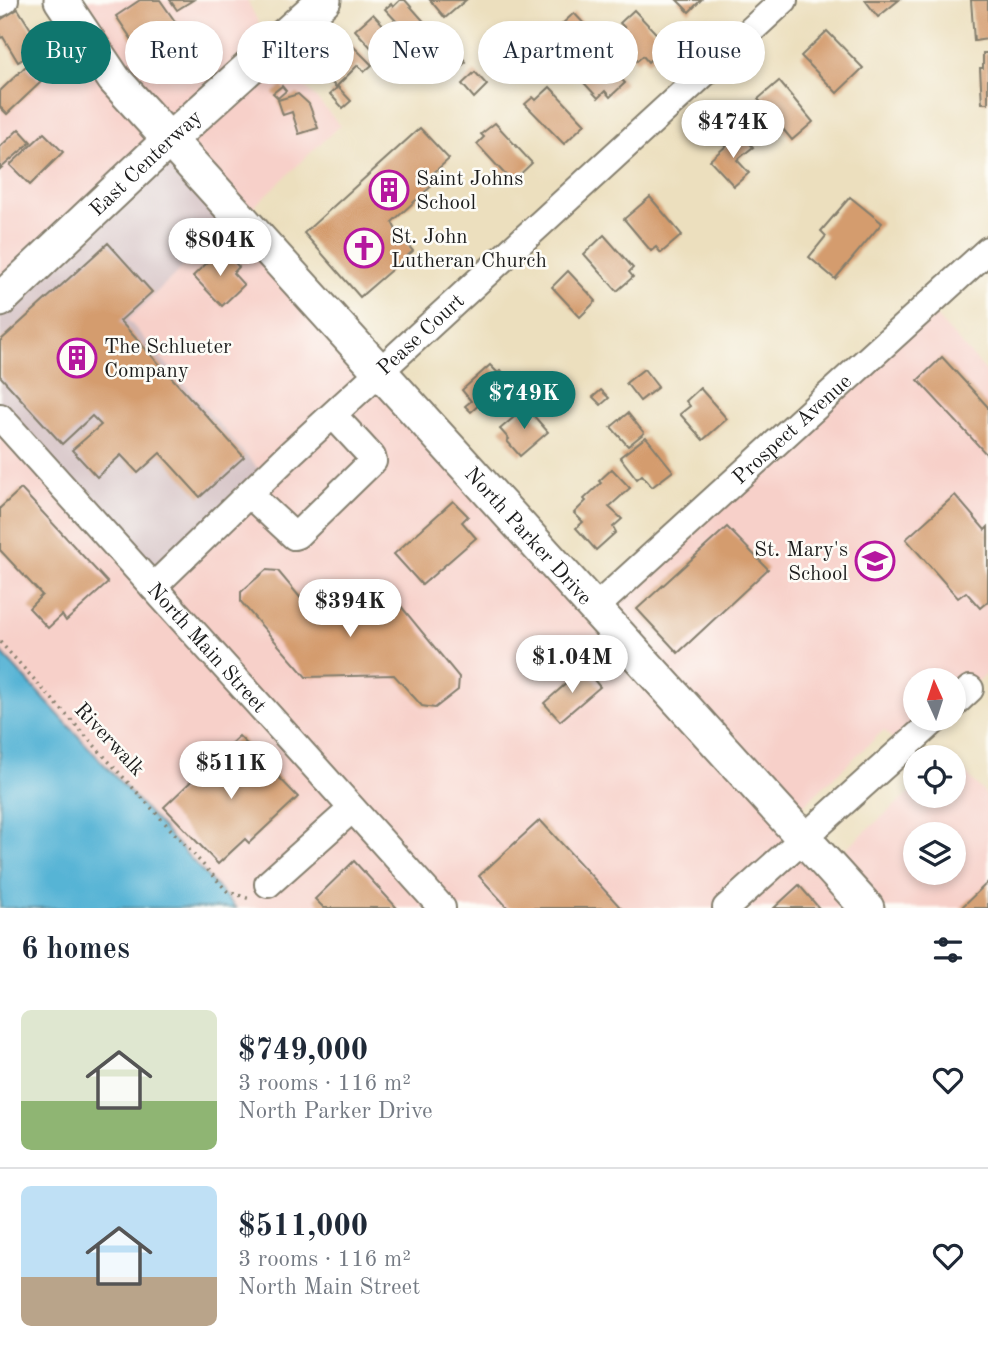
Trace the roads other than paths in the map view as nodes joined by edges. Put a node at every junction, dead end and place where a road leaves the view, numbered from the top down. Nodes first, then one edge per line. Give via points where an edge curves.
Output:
1 (5, 0) edge
2 (61, 0) edge
3 (324, 0) edge
4 (784, 0) edge
5 (0, 3) edge
6 (169, 140) junction
7 (988, 250) edge
8 (0, 300) edge
9 (381, 371) junction
10 (333, 415) junction
11 (0, 417) edge
12 (249, 494) junction
13 (153, 587) junction
14 (595, 608) junction
15 (922, 732) edge
16 (352, 809) junction
17 (805, 839) junction
18 (263, 895) road end
19 (442, 908) edge
20 (726, 908) edge
21 (867, 908) edge

1 - 5 street
2 - 6 main road, North Parker Drive via 114,79
3 - 6 main road, East Centerway
4 - 9 street, Pease Court
6 - 8 main road, East Centerway
6 - 9 main road, North Parker Drive
7 - 14 street, Prospect Avenue
9 - 10 street, Pease Court
9 - 14 main road, North Parker Drive
10 - 12 street, Pease Court
10 - 12 street via 373,461 297,535
11 - 13 street, North Main Street
12 - 13 street, Pease Court
13 - 16 street, North Main Street
14 - 17 main road, North Parker Drive
15 - 17 street
16 - 18 street
16 - 19 street, North Main Street
17 - 20 street
17 - 21 main road, North Parker Drive

